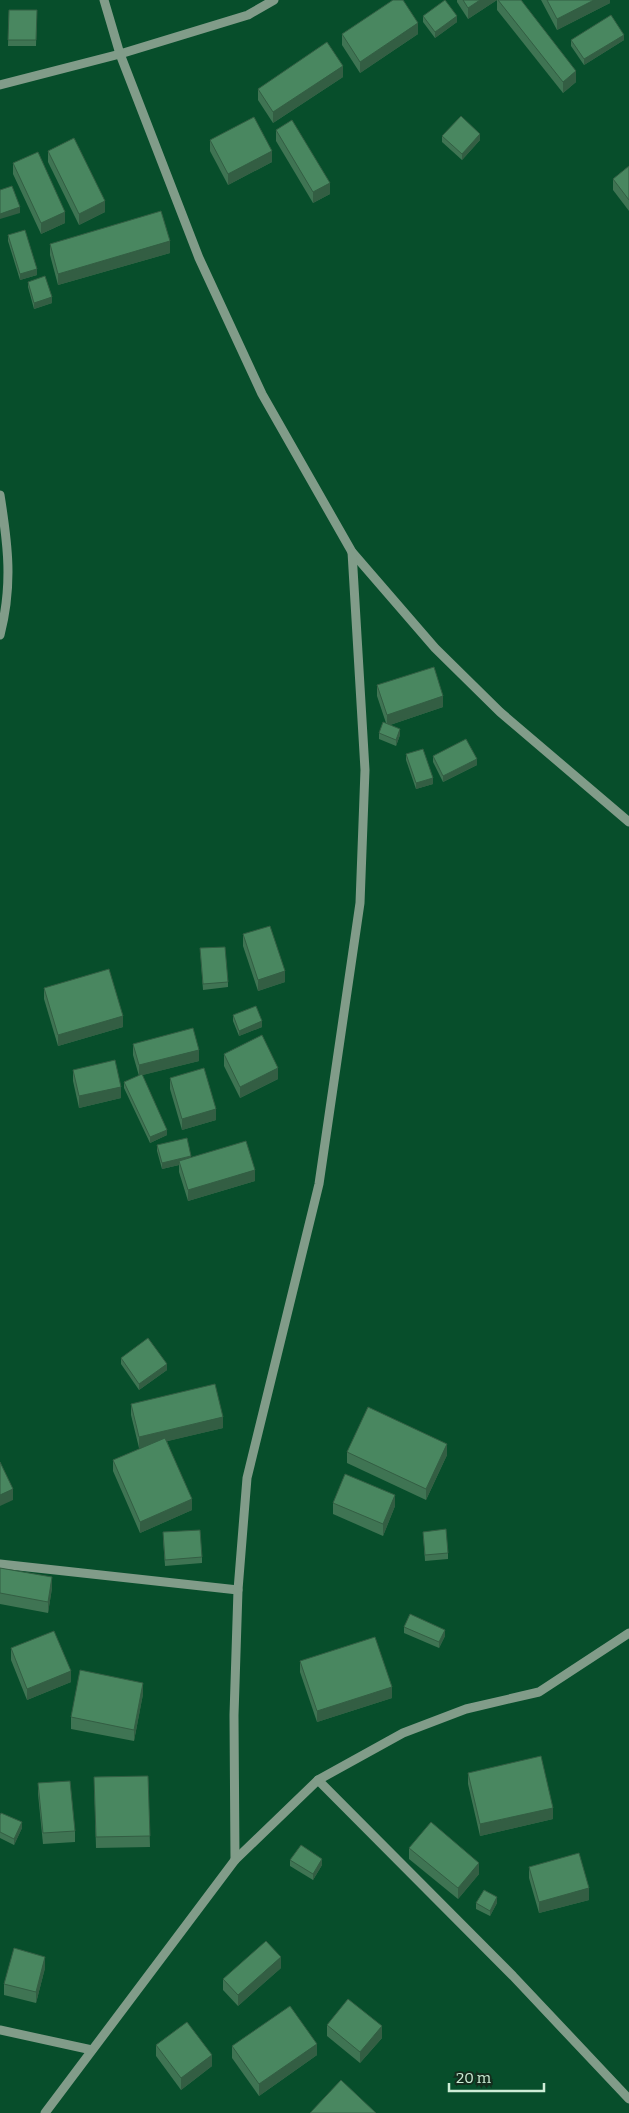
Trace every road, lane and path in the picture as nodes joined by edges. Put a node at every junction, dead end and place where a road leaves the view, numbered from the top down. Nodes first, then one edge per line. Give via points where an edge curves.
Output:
1 (104, 0) edge
2 (274, 0) edge
3 (120, 54) junction
4 (0, 85) edge
5 (0, 495) edge
6 (352, 552) junction
7 (0, 635) edge
8 (629, 822) edge
9 (0, 1564) edge
10 (238, 1590) junction
11 (629, 1633) edge
12 (318, 1780) junction
13 (235, 1860) junction
14 (0, 2030) edge
15 (92, 2050) junction
16 (629, 2099) edge
17 (45, 2113) edge

1 - 3 street
2 - 3 street via 248,15
3 - 4 street
3 - 6 street via 199,258 258,386
5 - 7 street via 8,546 8,606
6 - 8 street via 435,648 500,712
6 - 10 street via 365,770 360,903 320,1184 246,1478
9 - 10 street
10 - 13 street via 234,1715
11 - 12 street via 539,1692 466,1709 403,1734
12 - 13 street
12 - 16 street via 513,1976
13 - 15 street
14 - 15 street
15 - 17 street

